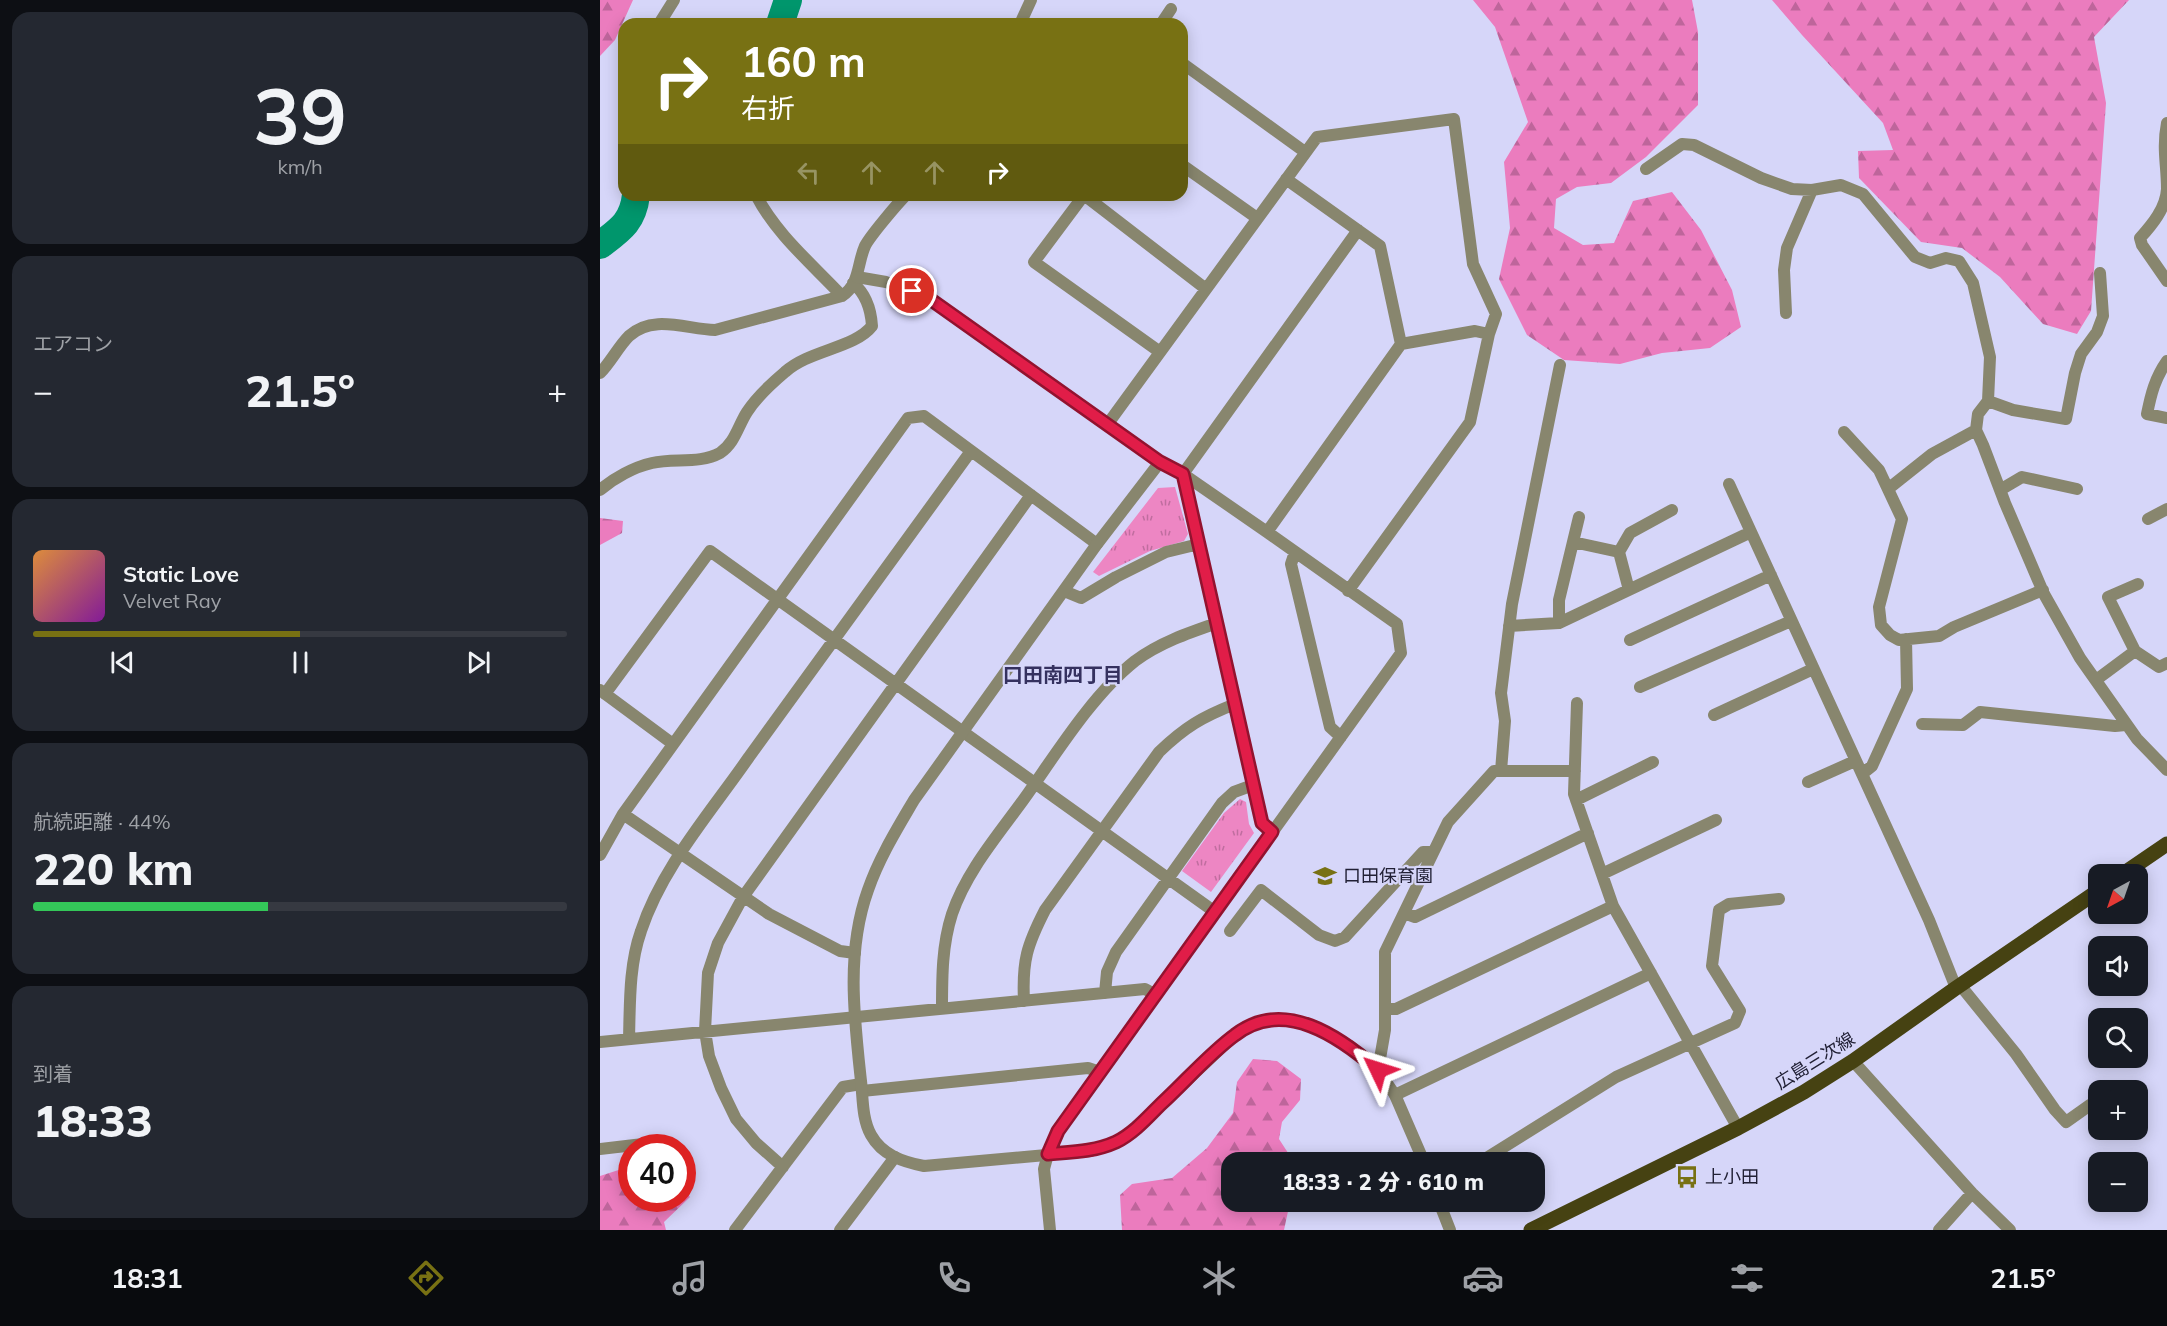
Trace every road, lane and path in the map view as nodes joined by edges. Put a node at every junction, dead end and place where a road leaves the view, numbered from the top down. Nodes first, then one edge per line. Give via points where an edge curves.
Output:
1 (674, 0) edge
2 (1031, 0) edge
3 (1172, 9) dead end
4 (663, 18) edge
5 (1023, 18) edge
6 (1165, 18) edge
7 (1188, 67) edge
8 (2167, 123) edge
9 (1305, 152) junction
10 (1188, 169) edge
11 (1646, 169) dead end
12 (1286, 179) junction
13 (1812, 190) junction
14 (759, 201) edge
15 (901, 201) edge
16 (1080, 201) edge
17 (1092, 201) edge
18 (1257, 218) junction
19 (1358, 230) junction
20 (2100, 273) dead end
21 (855, 280) junction
22 (2167, 281) edge
23 (1206, 289) junction
24 (842, 296) junction
25 (1786, 313) dead end
26 (1489, 334) junction
27 (1401, 344) junction
28 (1160, 352) junction
29 (2167, 361) edge
30 (1560, 365) dead end
31 (600, 373) edge
32 (1988, 401) junction
33 (2167, 418) edge
34 (1107, 425) junction
35 (1976, 430) junction
36 (1844, 432) dead end
37 (971, 451) junction
38 (1160, 462) junction
39 (1183, 474) junction
40 (1729, 484) dead end
41 (1888, 489) junction
42 (2077, 489) dead end
43 (600, 490) edge
44 (2000, 490) junction
45 (1031, 495) junction
46 (2167, 509) edge
47 (1672, 510) dead end
48 (1579, 517) dead end
49 (2148, 519) dead end
50 (1751, 531) junction
51 (1267, 532) junction
52 (1573, 542) junction
53 (1097, 544) junction
54 (1199, 544) junction
55 (1295, 552) junction
56 (1619, 552) junction
57 (1771, 575) junction
58 (2138, 584) dead end
59 (1629, 590) junction
60 (2043, 590) junction
61 (1064, 591) junction
62 (1348, 591) junction
63 (777, 598) junction
64 (1791, 621) junction
65 (1217, 623) junction
66 (1559, 623) junction
67 (1509, 626) junction
68 (834, 639) junction
69 (1906, 639) junction
70 (1630, 640) dead end
71 (2135, 651) junction
72 (2167, 663) edge
73 (1813, 669) junction
74 (2096, 680) junction
75 (896, 684) junction
76 (1640, 687) dead end
77 (603, 692) edge
78 (1577, 703) dead end
79 (1235, 705) junction
80 (1714, 715) dead end
81 (1922, 724) dead end
82 (2126, 725) junction
83 (963, 731) junction
84 (1341, 737) junction
85 (673, 744) junction
86 (1855, 761) junction
87 (1653, 762) dead end
88 (2167, 770) edge
89 (1501, 771) junction
90 (1575, 771) junction
91 (1862, 774) junction
92 (1808, 782) dead end
93 (1035, 783) junction
94 (1253, 785) junction
95 (1576, 800) junction
96 (623, 814) junction
97 (1716, 820) dead end
98 (1102, 831) junction
99 (1272, 832) junction
100 (1588, 833) junction
101 (2167, 844) edge
102 (682, 852) junction
103 (1433, 852) junction
104 (600, 855) edge
105 (2138, 864) edge
106 (1602, 874) junction
107 (1169, 879) junction
108 (743, 897) junction
109 (2088, 898) edge
110 (1779, 899) dead end
111 (1613, 906) junction
112 (1215, 912) junction
113 (1404, 914) junction
114 (1230, 931) dead end
115 (855, 953) junction
116 (1651, 973) junction
117 (1958, 986) junction
118 (1105, 993) junction
119 (1156, 995) junction
120 (1024, 1001) junction
121 (942, 1009) junction
122 (1385, 1009) junction
123 (854, 1017) junction
124 (705, 1031) junction
125 (629, 1039) junction
126 (600, 1041) edge
127 (1691, 1044) junction
128 (1853, 1061) junction
129 (1378, 1070) junction
130 (1100, 1072) junction
131 (862, 1087) junction
132 (1395, 1095) junction
133 (2088, 1106) edge
134 (1738, 1128) junction
135 (618, 1147) edge
136 (600, 1149) edge
137 (1420, 1152) edge
138 (1496, 1152) edge
139 (1048, 1154) junction
140 (895, 1157) junction
141 (783, 1167) junction
142 (1972, 1192) junction
143 (1443, 1212) edge
144 (735, 1230) edge
145 (840, 1230) edge
146 (1050, 1230) edge
147 (1450, 1230) edge
148 (1531, 1230) edge
149 (1939, 1230) edge
150 (2010, 1230) edge

1 - 4 street
2 - 5 street
3 - 6 street
7 - 9 street
8 - 22 street via 2163,144 2167,190 2159,213 2140,238
9 - 12 street
9 - 26 street via 1317,137 1454,118 1473,264 1496,314
10 - 18 street
11 - 13 street via 1682,144 1694,145 1761,178 1792,189
12 - 18 street
12 - 19 street
13 - 25 street via 1787,248
13 - 32 street via 1840,185 1863,194 1916,257 1930,263 1946,258 1959,261 1973,283 1984,328 1990,357
14 - 24 street via 777,227
15 - 21 street via 866,246
16 - 28 street via 1034,262
17 - 23 street
18 - 23 street
19 - 27 street via 1380,246
19 - 39 street
20 - 32 street via 2103,316 2081,354 2066,419 2013,410
21 - 24 street
21 - 34 street via 886,282 930,299
21 - 43 street via 871,315 872,326 866,334 806,357 785,371 748,411 729,446 718,454 652,463 622,475
23 - 28 street
24 - 31 street via 715,330 669,323 643,326
26 - 27 street via 1475,331
26 - 62 street via 1470,422
27 - 51 street
28 - 34 street
29 - 33 street via 2151,391 2147,414
30 - 67 street
32 - 35 street via 1978,414
34 - 38 street
35 - 41 street via 1932,454
35 - 44 street
36 - 41 street via 1879,471
37 - 45 street
37 - 63 street via 924,416 908,418
37 - 68 street
38 - 39 street
38 - 53 street
39 - 51 street
39 - 54 street
40 - 50 street
41 - 69 street via 1902,519 1878,607 1881,625 1890,635
42 - 44 street via 2022,477
44 - 60 street
45 - 53 street
45 - 75 street
46 - 49 street
47 - 56 street via 1630,533
48 - 52 street
50 - 57 street
50 - 59 street
51 - 55 street
52 - 56 street
52 - 66 street
53 - 61 street
54 - 61 street via 1166,552 1081,597
54 - 65 street
55 - 62 street
55 - 84 street via 1291,564 1329,727
56 - 59 street
57 - 64 street
57 - 70 street
58 - 71 street via 2108,597
59 - 66 street
60 - 69 street via 1939,636
60 - 74 street
61 - 83 street
62 - 84 street via 1397,624 1401,653
63 - 68 street
63 - 77 street via 710,551
63 - 85 street
64 - 73 street
64 - 76 street
65 - 79 street
65 - 93 street via 1177,637 1135,661 1099,696
66 - 67 street
67 - 89 street via 1501,693 1505,720
68 - 75 street
68 - 102 street
69 - 91 street via 1907,688 1872,766
71 - 72 street via 2159,667
71 - 74 street
73 - 80 street
73 - 86 street
74 - 82 street
75 - 83 street
75 - 108 street
77 - 85 street
78 - 90 street
79 - 94 street
79 - 98 street via 1180,732 1159,752
81 - 82 street via 1963,725 1980,712
82 - 88 street
83 - 93 street
83 - 115 street via 887,844 867,891
84 - 99 street
85 - 96 street
86 - 91 street
86 - 92 street
87 - 95 street
89 - 90 street
89 - 103 street via 1494,771 1448,822
90 - 95 street
91 - 117 street
93 - 98 street
93 - 121 street via 973,870 953,914 942,958
94 - 99 street via 1262,823
94 - 107 street via 1234,792 1222,803
95 - 100 street
96 - 102 street
96 - 104 street
97 - 106 street
98 - 107 street
98 - 120 street via 1045,910 1030,938 1022,972
99 - 112 street
100 - 106 street
100 - 113 street via 1415,917
101 - 105 main road
102 - 108 street
102 - 125 street via 640,931 631,977
103 - 113 street
103 - 114 street via 1423,852 1345,937 1335,941 1319,935 1261,890
106 - 111 street
107 - 112 street
107 - 118 street via 1116,952 1107,972
108 - 115 street via 840,951
108 - 124 street via 718,943 708,974
109 - 117 main road, 広島三次線
110 - 127 street via 1729,904 1719,910 1712,966 1740,1011 1735,1023
111 - 116 street
111 - 122 street via 1396,1008
112 - 119 street
113 - 122 street via 1385,952
115 - 123 street
116 - 127 street
116 - 132 street
117 - 128 main road, 広島三次線
117 - 133 street via 2067,1122
118 - 119 street via 1145,989
118 - 120 street
119 - 130 street
120 - 121 street
121 - 123 street
122 - 129 street
123 - 124 street
123 - 131 street
124 - 125 street
124 - 141 street via 709,1056 736,1119
125 - 126 street
127 - 134 street
127 - 138 street via 1616,1077
128 - 134 main road, 広島三次線
128 - 142 street
129 - 132 street
129 - 139 street via 1350,1046 1314,1026 1283,1019 1258,1022 1236,1034 1117,1142 1090,1151
130 - 131 street via 1088,1068
130 - 139 street via 1058,1131
131 - 140 street via 871,1134 881,1148
131 - 141 street via 843,1088
132 - 137 street
134 - 148 main road, 広島三次線
135 - 136 street
139 - 140 street via 924,1166
139 - 146 street via 1044,1169
140 - 145 street
141 - 144 street
142 - 149 street
142 - 150 street
143 - 147 street

